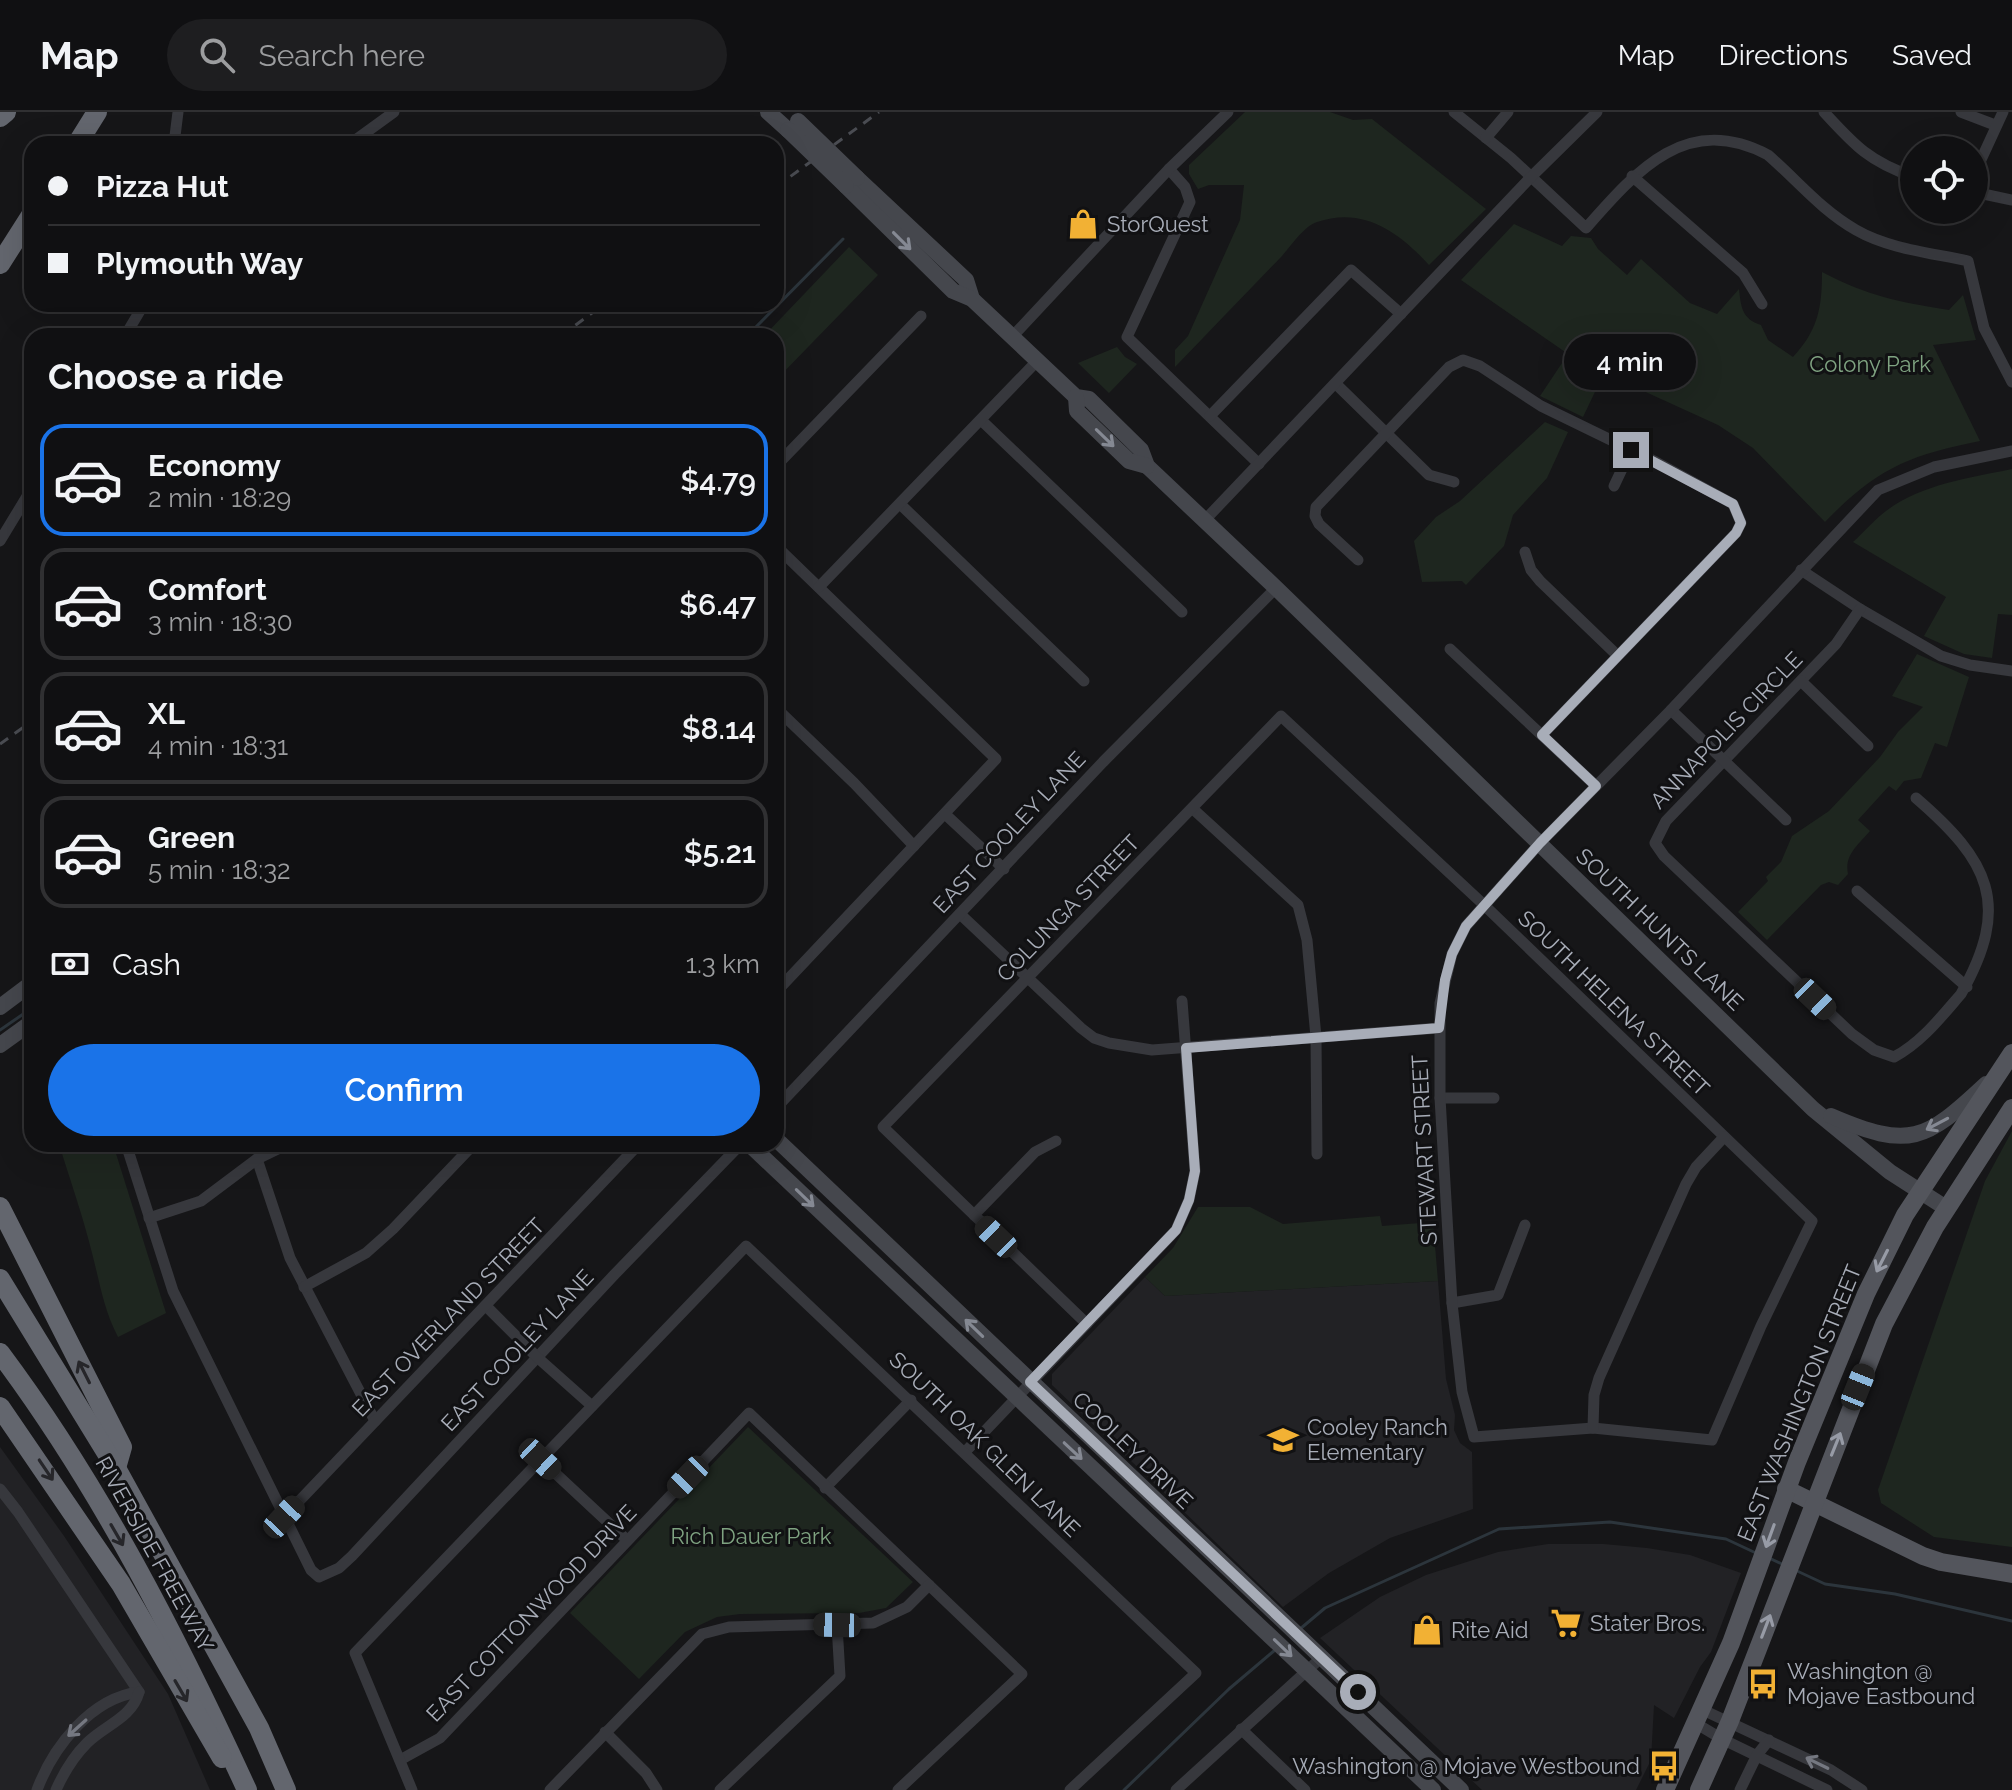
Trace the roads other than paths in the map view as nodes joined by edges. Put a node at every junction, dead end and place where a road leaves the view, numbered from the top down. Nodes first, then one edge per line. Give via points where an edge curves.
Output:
1 (97, 112) edge
2 (178, 112) edge
3 (394, 112) edge
4 (768, 112) edge
5 (1228, 112) edge
6 (1454, 112) edge
7 (1508, 112) edge
8 (1597, 112) edge
9 (1824, 112) edge
10 (1961, 112) edge
11 (2003, 112) edge
12 (791, 121) edge
13 (1995, 125) junction
14 (1729, 129) dead end
15 (82, 136) edge
16 (175, 136) edge
17 (361, 136) edge
18 (1672, 137) dead end
19 (1486, 138) junction
20 (1988, 142) edge
21 (1169, 169) junction
22 (1900, 172) edge
23 (1632, 176) junction
24 (1531, 177) junction
25 (1988, 195) edge
26 (2012, 200) edge
27 (24, 226) edge
28 (0, 264) edge
29 (1762, 304) dead end
30 (1401, 314) junction
31 (921, 316) dead end
32 (1012, 337) junction
33 (1038, 360) junction
34 (2012, 382) edge
35 (1336, 384) junction
36 (1210, 416) junction
37 (981, 420) junction
38 (1386, 434) junction
39 (1631, 450) junction
40 (2012, 451) edge
41 (784, 458) edge
42 (1259, 464) junction
43 (1454, 482) dead end
44 (1614, 486) dead end
45 (24, 501) edge
46 (900, 504) junction
47 (1204, 521) junction
48 (0, 541) edge
49 (1525, 552) dead end
50 (784, 554) edge
51 (1358, 560) dead end
52 (1801, 570) junction
53 (819, 587) junction
54 (1276, 588) junction
55 (1860, 609) junction
56 (1182, 612) dead end
57 (1450, 649) dead end
58 (1617, 655) junction
59 (2012, 671) edge
60 (1084, 681) dead end
61 (1801, 681) junction
62 (1671, 710) junction
63 (784, 716) edge
64 (1281, 716) joint
65 (1542, 735) junction
66 (1868, 746) dead end
67 (1724, 760) junction
68 (1596, 786) junction
69 (1916, 798) dead end
70 (1193, 809) junction
71 (945, 814) junction
72 (1786, 820) dead end
73 (1540, 843) junction
74 (914, 846) junction
75 (1004, 869) junction
76 (1857, 891) dead end
77 (1999, 894) dead end
78 (1483, 904) junction
79 (960, 914) junction
80 (1998, 931) dead end
81 (1026, 979) junction
82 (784, 984) edge
83 (1967, 987) junction
84 (24, 989) edge
85 (1182, 1001) dead end
86 (0, 1007) edge
87 (24, 1028) edge
88 (1439, 1028) junction
89 (1316, 1037) junction
90 (0, 1045) edge
91 (1186, 1048) junction
92 (2012, 1053) edge
93 (1996, 1075) junction
94 (1440, 1098) junction
95 (1494, 1098) dead end
96 (784, 1100) edge
97 (2012, 1108) edge
98 (1813, 1109) junction
99 (1724, 1137) junction
100 (1056, 1141) dead end
101 (784, 1147) edge
102 (128, 1152) edge
103 (271, 1152) edge
104 (466, 1152) edge
105 (633, 1152) edge
106 (733, 1152) edge
107 (757, 1152) edge
108 (1317, 1154) dead end
109 (257, 1159) junction
110 (1919, 1192) junction
111 (0, 1207) edge
112 (1946, 1208) junction
113 (974, 1215) junction
114 (149, 1218) junction
115 (1525, 1225) dead end
116 (0, 1279) edge
117 (304, 1287) junction
118 (1452, 1303) junction
119 (486, 1306) junction
120 (1087, 1324) junction
121 (0, 1353) edge
122 (538, 1358) junction
123 (1030, 1382) junction
124 (1016, 1398) junction
125 (911, 1400) junction
126 (592, 1406) junction
127 (0, 1407) edge
128 (375, 1421) junction
129 (1593, 1428) junction
130 (965, 1452) junction
131 (540, 1459) junction
132 (116, 1468) junction
133 (825, 1488) junction
134 (0, 1489) edge
135 (1786, 1489) junction
136 (1814, 1501) junction
137 (284, 1517) junction
138 (627, 1540) junction
139 (2012, 1574) edge
140 (929, 1585) junction
141 (1251, 1592) junction
142 (1238, 1606) junction
143 (837, 1625) junction
144 (1322, 1657) junction
145 (1306, 1670) junction
146 (139, 1692) junction
147 (1382, 1716) junction
148 (1700, 1717) junction
149 (1730, 1721) junction
150 (1241, 1729) junction
151 (1369, 1730) junction
152 (605, 1732) junction
153 (1722, 1739) junction
154 (1769, 1740) junction
155 (1757, 1755) junction
156 (400, 1760) junction
157 (1458, 1789) edge
158 (37, 1790) edge
159 (56, 1790) edge
160 (245, 1790) edge
161 (286, 1790) edge
162 (412, 1790) edge
163 (550, 1790) edge
164 (657, 1790) edge
165 (720, 1790) edge
166 (898, 1790) edge
167 (1070, 1790) edge
168 (1176, 1790) edge
169 (1305, 1790) edge
170 (1433, 1790) edge
171 (1665, 1790) edge
172 (1699, 1790) edge
173 (1740, 1790) edge
174 (1827, 1790) edge
175 (1862, 1790) edge

1 - 15 highway
2 - 16 street
3 - 17 street
4 - 12 street, SOUTH HUNTS LANE
5 - 21 street
6 - 19 street
7 - 19 street
8 - 24 street
9 - 22 street via 1869,158
10 - 13 street
11 - 13 street
12 - 32 street, SOUTH HUNTS LANE, bridge via 852,182 966,280 972,299
13 - 20 street
14 - 34 street via 1752,141 1820,206 1859,232 1968,261 1984,328
18 - 23 street
19 - 24 street
21 - 32 street
21 - 36 street via 1190,202 1127,337
23 - 24 street via 1586,228
23 - 29 street via 1743,273
24 - 30 street
25 - 26 street
27 - 28 highway
30 - 35 street
30 - 36 street via 1351,270
31 - 41 street
32 - 33 street, SOUTH HUNTS LANE
33 - 37 street
33 - 47 street, SOUTH HUNTS LANE via 1076,397 1089,399
35 - 38 street
35 - 42 street
36 - 42 street
37 - 46 street
37 - 56 street
38 - 39 street via 1449,367 1463,360
38 - 43 street via 1429,475
38 - 51 street via 1316,507 1319,524
39 - 44 street
39 - 58 street via 1733,504 1741,523
40 - 52 street, STEWART STREET via 1934,467 1878,490
42 - 47 street
45 - 48 street
46 - 53 street
46 - 60 street
47 - 54 street, SOUTH HUNTS LANE
49 - 58 street via 1540,581
50 - 53 street
52 - 55 street
52 - 62 street, STEWART STREET
53 - 71 street via 996,759
54 - 73 street, SOUTH HUNTS LANE
54 - 75 street, EAST COOLEY LANE
55 - 59 street via 1941,656
55 - 61 street, ANNAPOLIS CIRCLE via 1847,632
57 - 65 street
58 - 65 street
61 - 66 street
61 - 67 street, ANNAPOLIS CIRCLE
62 - 67 street
62 - 68 street, STEWART STREET
63 - 74 street
64 - 70 street, COLUNGA STREET
64 - 78 street, SOUTH HELENA STREET
65 - 68 street
67 - 72 street
67 - 83 street, ANNAPOLIS CIRCLE via 1660,829 1657,849 1852,1034 1894,1057
68 - 73 street, STEWART STREET
69 - 77 street via 1983,861
70 - 81 street, COLUNGA STREET
70 - 89 street via 1298,905 1307,940
71 - 74 street
71 - 75 street
73 - 78 street, STEWART STREET
73 - 98 street, SOUTH HUNTS LANE
74 - 82 street
75 - 79 street, EAST COOLEY LANE
76 - 83 street
78 - 88 street, STEWART STREET via 1452,954
78 - 99 street, SOUTH HELENA STREET
79 - 81 street
79 - 96 street, EAST COOLEY LANE
80 - 83 street, ANNAPOLIS CIRCLE via 1984,968
81 - 91 street via 1094,1038 1129,1048
81 - 113 street, COLUNGA STREET via 883,1127
84 - 86 street
85 - 91 street
87 - 90 street
88 - 89 street
88 - 94 street, STEWART STREET
89 - 91 street
89 - 108 street
91 - 120 street via 1195,1171 1189,1200 1168,1240
92 - 93 main road, EAST WASHINGTON STREET
93 -> 98 street via 1956,1114 1913,1135 1871,1133
93 - 110 main road, EAST WASHINGTON STREET
94 - 95 street
94 - 118 street, STEWART STREET
97 - 112 main road
98 - 110 street, SOUTH HUNTS LANE
99 - 129 street via 1696,1167 1679,1198 1599,1378
99 - 129 street, SOUTH HELENA STREET via 1812,1221 1712,1440
100 - 113 street via 1035,1152
123 -> 101 street, COOLEY DRIVE
102 - 114 street
103 - 109 street
104 - 117 street via 366,1253
105 - 119 street, EAST OVERLAND STREET
106 - 122 street, EAST COOLEY LANE
107 -> 124 street, COOLEY DRIVE
109 - 114 street via 201,1201
109 - 117 street
110 - 112 street, SOUTH HUNTS LANE
110 -> 135 main road, EAST WASHINGTON STREET via 1866,1294
132 -> 111 highway via 122,1447
136 -> 112 main road via 1884,1324
113 - 120 street
114 - 137 street via 173,1291
115 - 118 street via 1498,1295
116 - 132 highway, RIVERSIDE FREEWAY
117 - 128 street
118 - 129 street, STEWART STREET via 1462,1392 1474,1437
119 - 122 street
119 - 128 street, EAST OVERLAND STREET
120 - 123 street
121 -> 160 highway, RIVERSIDE FREEWAY via 49,1420 117,1534 191,1668
122 - 126 street
122 - 137 street, EAST COOLEY LANE via 339,1568 319,1577 311,1570
123 - 124 street
123 - 141 street, COOLEY DRIVE
124 - 130 street
124 -> 142 street, COOLEY DRIVE
125 - 126 street, SOUTH OAK GLEN LANE via 746,1246
125 - 130 street, SOUTH OAK GLEN LANE
125 - 133 street
126 - 131 street
127 -> 160 highway via 121,1584 208,1737
128 - 137 street, EAST OVERLAND STREET
130 - 167 street, SOUTH OAK GLEN LANE via 1196,1673
131 - 138 street
131 - 156 street via 355,1653
132 - 161 highway, RIVERSIDE FREEWAY via 259,1728
133 - 138 street, EAST COTTONWOOD DRIVE via 749,1413
133 - 140 street
134 - 146 street
135 - 136 main road
135 -> 148 main road, EAST WASHINGTON STREET
136 - 139 main road via 1923,1556
149 -> 136 main road
138 - 156 street, EAST COTTONWOOD DRIVE via 440,1738
140 - 143 street via 907,1607 884,1619
140 - 166 street via 1022,1674
141 - 142 street
141 - 144 street, COOLEY DRIVE
142 -> 145 street, COOLEY DRIVE
143 - 152 street via 729,1627 702,1634
143 - 165 street via 840,1676
144 - 145 street
144 - 147 street, COOLEY DRIVE
145 - 150 street
145 - 151 street, COOLEY DRIVE
146 -> 158 street via 122,1694 74,1728
146 - 159 street via 135,1707 88,1742
147 - 151 street
147 - 157 street, COOLEY DRIVE
148 - 149 street
148 - 153 street
148 - 171 main road, EAST WASHINGTON STREET
149 - 153 main road
149 - 154 street
150 - 168 street
150 - 169 street
151 - 170 street, COOLEY DRIVE
152 - 163 street
152 - 164 street
153 - 155 street
153 - 172 main road
154 - 155 street
175 -> 154 street
155 - 173 street
155 - 174 street
156 - 162 street

